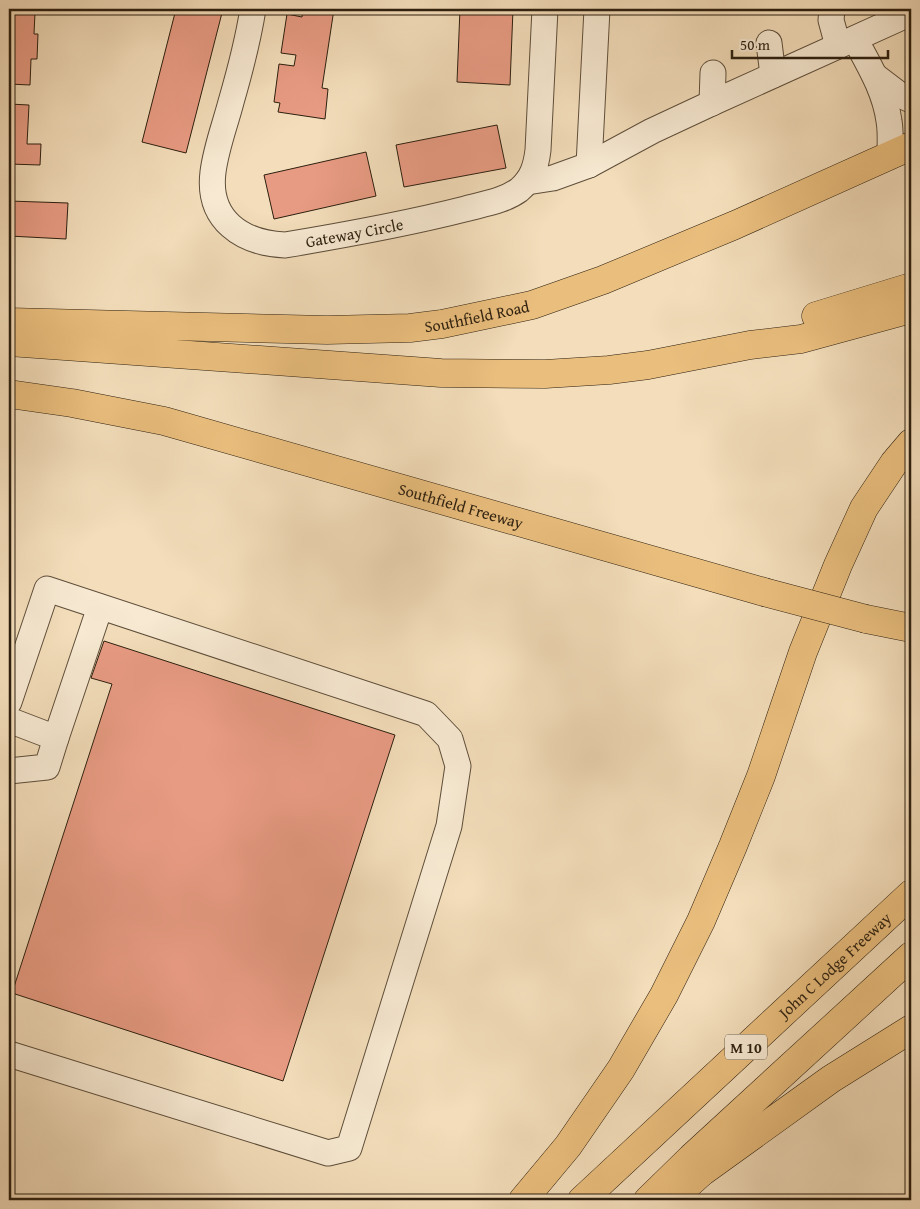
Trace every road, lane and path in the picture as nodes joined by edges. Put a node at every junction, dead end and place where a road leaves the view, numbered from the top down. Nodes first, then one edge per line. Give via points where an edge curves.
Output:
1 (253, 9) edge
2 (544, 9) edge
3 (597, 9) edge
4 (832, 9) edge
5 (911, 13) edge
6 (769, 43) dead end
7 (847, 43) junction
8 (713, 73) dead end
9 (773, 75) junction
10 (875, 76) junction
11 (911, 100) edge
12 (712, 103) junction
13 (901, 151) edge
14 (589, 165) junction
15 (527, 182) junction
16 (911, 287) edge
17 (911, 309) edge
18 (9, 322) edge
19 (9, 342) edge
20 (750, 345) junction
21 (9, 394) edge
22 (911, 443) edge
23 (100, 607) junction
24 (911, 628) edge
25 (9, 702) edge
26 (9, 720) edge
27 (56, 738) junction
28 (9, 771) edge
29 (911, 894) edge
30 (911, 956) edge
31 (911, 1029) edge
32 (9, 1054) edge
33 (523, 1200) edge
34 (582, 1200) edge
35 (648, 1200) edge
36 (670, 1200) edge

1 - 15 street, Gateway Circle via 213,172 215,201 220,212 234,229 247,238 268,244 293,244 436,216 509,196
2 - 15 street via 538,150 534,172
3 - 14 street
4 - 7 street via 831,20
5 - 7 street
6 - 9 street
7 - 9 street
7 - 10 street
8 - 12 street
9 - 12 street
10 - 11 street
10 - 13 street
12 - 14 street
13 - 18 main road, Southfield Road via 735,225 577,289 532,305 442,324 327,330
14 - 15 street via 553,178
16 - 20 main road via 798,322
17 - 20 main road via 801,339
19 - 20 main road via 441,373 502,374 609,370
21 - 24 main road, Southfield Freeway, bridge via 164,421 764,592
22 - 33 main road via 894,462 864,508 838,565 733,846 668,987 621,1069 568,1146
23 - 25 street via 47,590
23 - 27 street
23 - 32 street via 426,714 450,739 458,766 449,826 349,1148 328,1153
26 - 27 street
27 - 28 street via 47,767
29 - 34 main road, John C Lodge Freeway / M 10
30 - 35 main road, M 10
31 - 36 main road via 811,1094 702,1172

